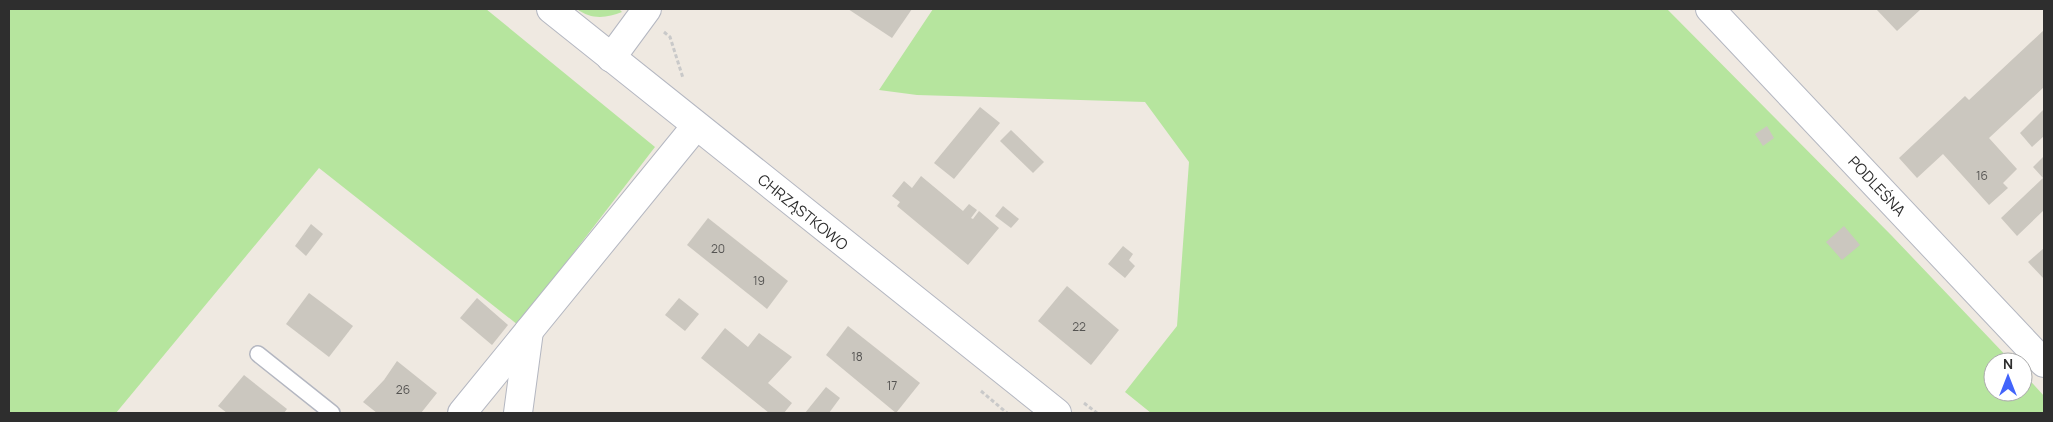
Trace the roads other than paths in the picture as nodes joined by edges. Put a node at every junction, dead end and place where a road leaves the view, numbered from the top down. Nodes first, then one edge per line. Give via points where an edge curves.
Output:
1 (551, 9) edge
2 (647, 9) edge
3 (1710, 9) edge
4 (611, 58) junction
5 (696, 126) junction
6 (529, 331) junction
7 (258, 354) dead end
8 (2044, 363) edge
9 (332, 413) edge
10 (462, 413) edge
11 (518, 413) edge
12 (1057, 413) edge

1 - 4 street, CHRZĄSTKOWO
2 - 4 street
3 - 8 street, PODLEŚNA
4 - 5 street, CHRZĄSTKOWO
5 - 6 street
5 - 12 street, CHRZĄSTKOWO
6 - 10 street
6 - 11 street
7 - 9 lane

